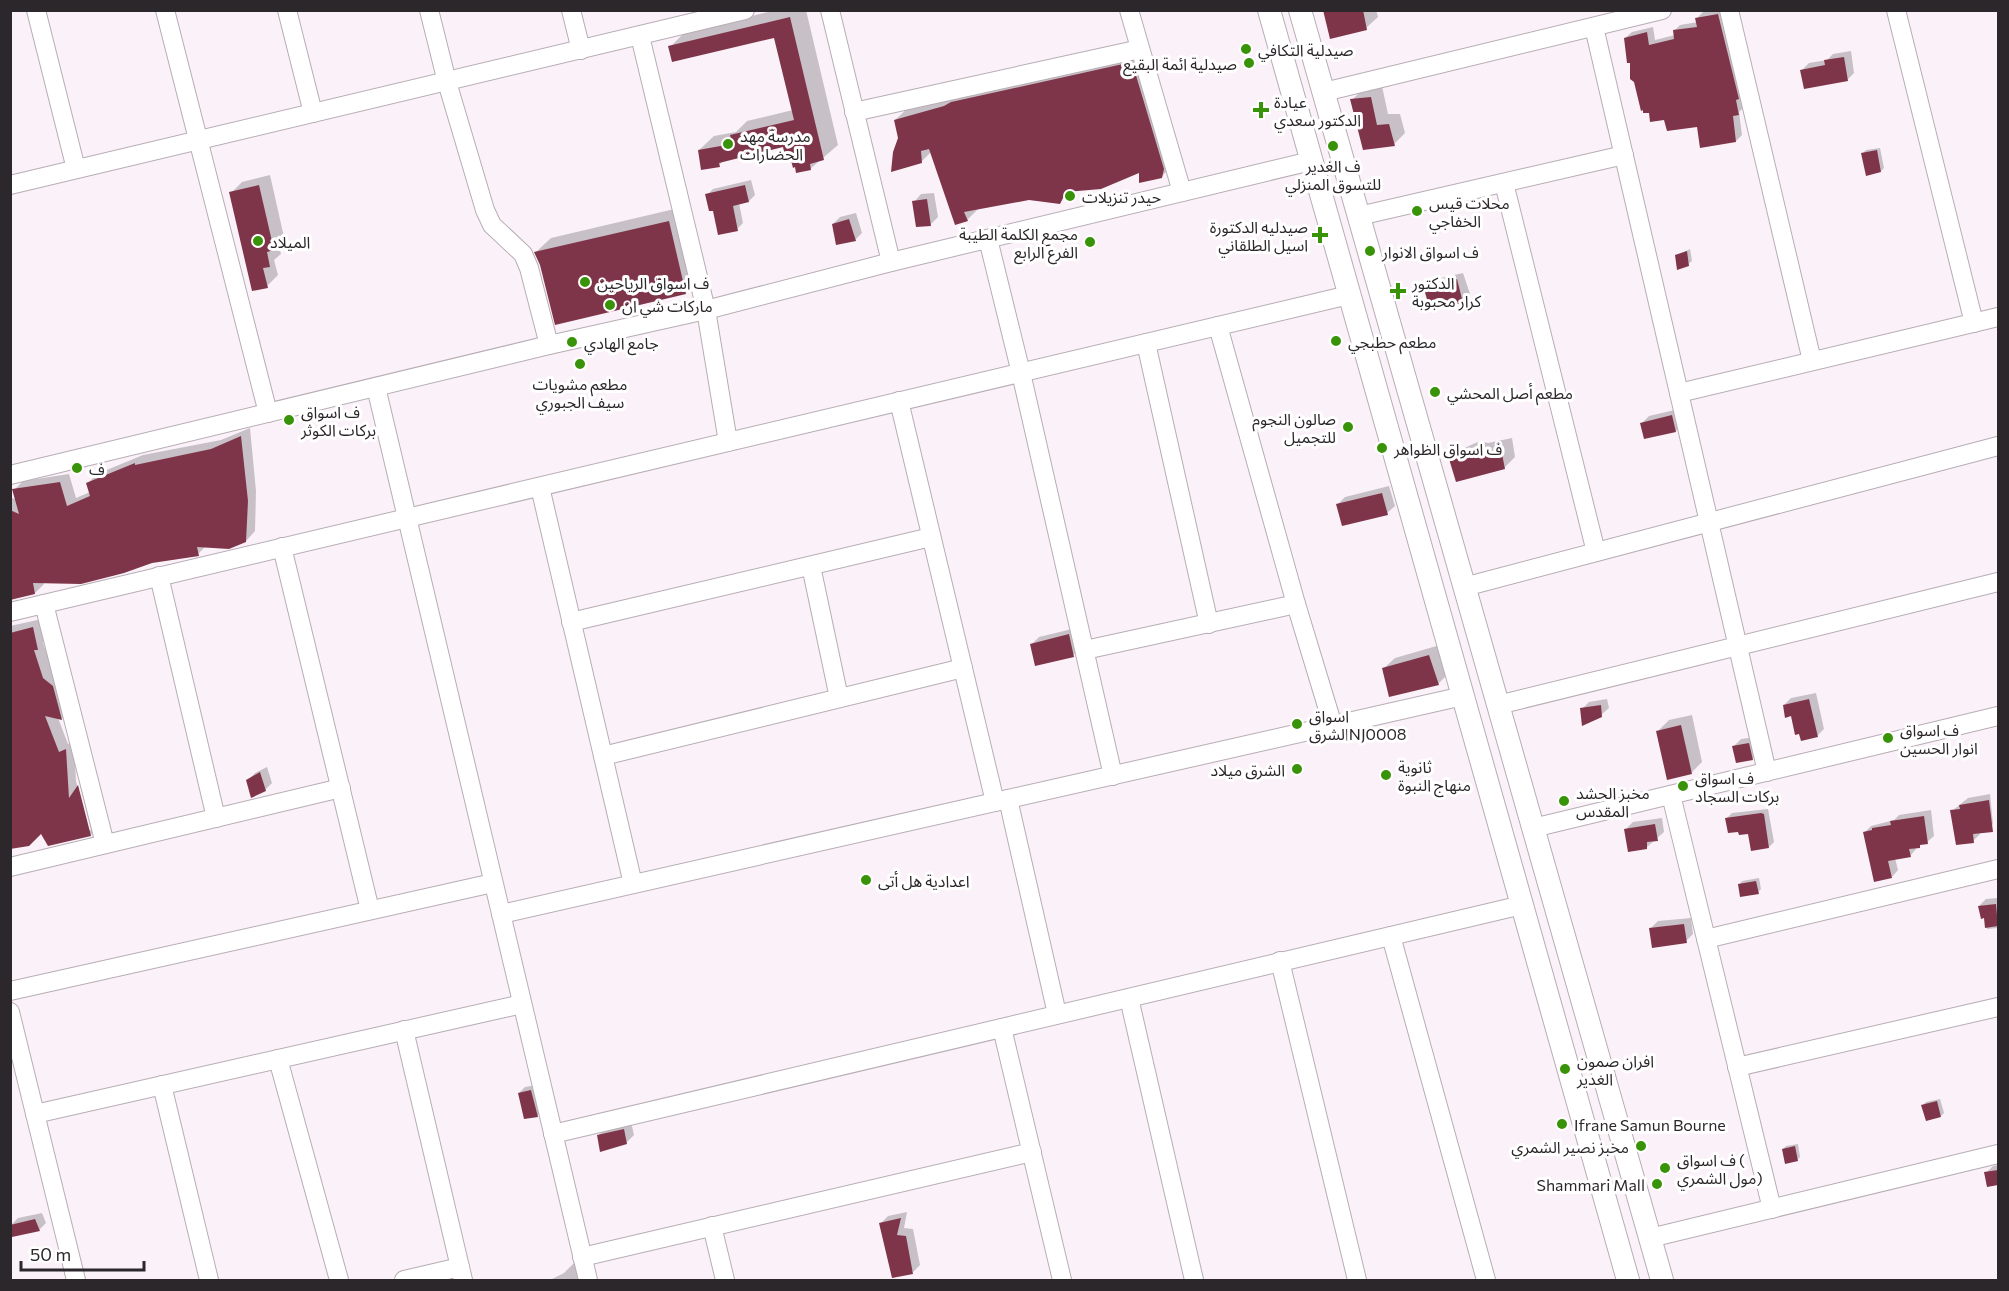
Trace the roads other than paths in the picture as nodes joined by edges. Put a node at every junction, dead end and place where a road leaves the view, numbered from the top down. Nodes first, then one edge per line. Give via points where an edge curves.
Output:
1 (36, 10) edge
2 (165, 10) edge
3 (287, 10) edge
4 (429, 10) edge
5 (571, 10) edge
6 (746, 10) edge
7 (830, 10) edge
8 (1129, 10) edge
9 (1269, 10) edge
10 (1300, 10) edge
11 (1662, 10) edge
12 (1729, 10) edge
13 (1896, 10) edge
14 (697, 16) edge
15 (1594, 27) junction
16 (640, 36) junction
17 (1140, 49) junction
18 (581, 50) junction
19 (447, 82) junction
20 (1324, 92) junction
21 (854, 112) junction
22 (313, 113) junction
23 (198, 140) junction
24 (1624, 155) junction
25 (1311, 161) junction
26 (76, 169) junction
27 (1504, 183) junction
28 (10, 185) edge
29 (1182, 192) junction
30 (1359, 216) junction
31 (988, 239) junction
32 (891, 262) junction
33 (1349, 295) junction
34 (706, 310) junction
35 (1998, 317) edge
36 (1974, 323) junction
37 (1218, 326) junction
38 (1146, 343) junction
39 (549, 345) junction
40 (1812, 361) junction
41 (1021, 373) junction
42 (376, 387) junction
43 (1679, 393) junction
44 (898, 401) junction
45 (268, 413) junction
46 (1415, 416) junction
47 (1385, 422) junction
48 (728, 442) junction
49 (1998, 446) edge
50 (10, 475) edge
51 (1434, 483) junction
52 (540, 487) junction
53 (1405, 491) junction
54 (407, 518) junction
55 (1709, 522) junction
56 (931, 537) junction
57 (282, 547) junction
58 (1596, 552) junction
59 (811, 566) junction
60 (159, 576) junction
61 (1998, 582) edge
62 (1464, 587) junction
63 (44, 604) junction
64 (1296, 604) junction
65 (10, 612) edge
66 (572, 622) junction
67 (1209, 624) junction
68 (1738, 646) junction
69 (1085, 650) junction
70 (963, 668) junction
71 (1463, 696) junction
72 (839, 698) junction
73 (1498, 705) junction
74 (1998, 716) edge
75 (1333, 726) junction
76 (603, 756) junction
77 (1767, 772) junction
78 (1113, 776) junction
79 (341, 788) junction
80 (1671, 795) junction
81 (1001, 801) junction
82 (216, 818) junction
83 (1533, 828) junction
84 (105, 844) junction
85 (10, 867) edge
86 (1998, 869) edge
87 (493, 883) junction
88 (633, 884) junction
89 (1522, 905) junction
90 (370, 910) junction
91 (501, 914) junction
92 (1391, 936) junction
93 (1706, 939) junction
94 (1280, 961) junction
95 (10, 991) edge
96 (1130, 998) junction
97 (522, 1004) junction
98 (1998, 1007) edge
99 (10, 1012) edge
100 (1057, 1014) junction
101 (1002, 1028) junction
102 (404, 1030) junction
103 (278, 1059) junction
104 (1737, 1067) junction
105 (162, 1085) junction
106 (35, 1114) junction
107 (553, 1134) junction
108 (1032, 1152) junction
109 (1998, 1154) edge
110 (1772, 1209) junction
111 (712, 1226) junction
112 (1650, 1238) junction
113 (582, 1257) junction
114 (462, 1274) edge
115 (76, 1281) edge
116 (209, 1281) edge
117 (339, 1281) edge
118 (404, 1281) edge
119 (588, 1281) edge
120 (725, 1281) edge
121 (1062, 1281) edge
122 (1194, 1281) edge
123 (1357, 1281) edge
124 (1486, 1281) edge
125 (1628, 1281) edge
126 (1662, 1281) edge

1 - 26 street
2 - 23 street
3 - 22 street
4 - 19 street
5 - 18 street
6 - 14 street
7 - 21 street
8 - 17 street
9 - 25 street
10 - 20 street
11 - 15 street
12 - 40 street
13 - 36 street
14 - 16 street
15 - 20 street
15 - 24 street
16 - 18 street
16 - 34 street
17 - 21 street
17 - 29 street
18 - 19 street
19 - 22 street
19 - 39 street via 485,210 492,225 523,254
20 - 30 street
21 - 32 street
22 - 23 street
23 - 26 street
23 - 45 street
24 - 27 street
24 - 43 street
25 - 29 street
25 - 33 street
26 - 28 street
27 - 30 street
27 - 58 street
29 - 31 street
30 - 46 street
31 - 32 street
31 - 41 street
32 - 34 street
33 - 37 street
33 - 47 street
34 - 39 street
34 - 48 street
35 - 36 street
36 - 40 street
37 - 38 street
37 - 64 street
38 - 41 street
38 - 67 street
39 - 42 street
40 - 43 street
41 - 44 street
41 - 69 street
42 - 45 street
42 - 54 street
43 - 55 street
44 - 48 street
44 - 56 street
45 - 50 street
46 - 47 street via 1406,428 1391,427
46 - 51 street
47 - 53 street
48 - 52 street
49 - 55 street
51 - 53 street via 1419,477 1412,479
51 - 62 street
52 - 54 street
52 - 66 street
53 - 71 street
54 - 57 street
54 - 87 street
55 - 58 street
55 - 68 street
56 - 59 street
56 - 70 street
57 - 60 street
57 - 79 street
58 - 62 street
59 - 66 street
59 - 72 street
60 - 63 street
60 - 82 street
61 - 68 street
62 - 73 street
63 - 65 street
63 - 84 street
64 - 67 street
64 - 75 street
66 - 76 street
67 - 69 street
68 - 73 street
68 - 77 street
69 - 78 street
70 - 72 street
70 - 81 street
71 - 75 street
71 - 89 street
72 - 76 street
73 - 83 street
74 - 77 street
75 - 78 street
76 - 88 street
77 - 80 street
78 - 81 street
79 - 82 street
79 - 90 street
80 - 83 street
80 - 93 street
81 - 88 street
81 - 100 street
82 - 84 street
83 - 112 street
84 - 85 street
86 - 93 street
87 - 90 street
87 - 91 street
88 - 91 street
89 - 92 street
89 - 125 street
90 - 95 street
91 - 97 street
92 - 94 street
92 - 124 street
93 - 104 street
94 - 96 street
94 - 123 street
96 - 100 street
96 - 122 street
97 - 102 street
97 - 107 street
98 - 104 street
99 - 106 street
100 - 101 street
101 - 107 street
101 - 108 street
102 - 103 street
102 - 114 street
103 - 105 street
103 - 117 street
104 - 110 street
105 - 106 street
105 - 116 street
106 - 115 street
107 - 113 street
108 - 111 street
108 - 121 street
109 - 110 street
110 - 112 street
111 - 113 street
111 - 120 street
112 - 126 street
113 - 119 street
114 - 118 street

